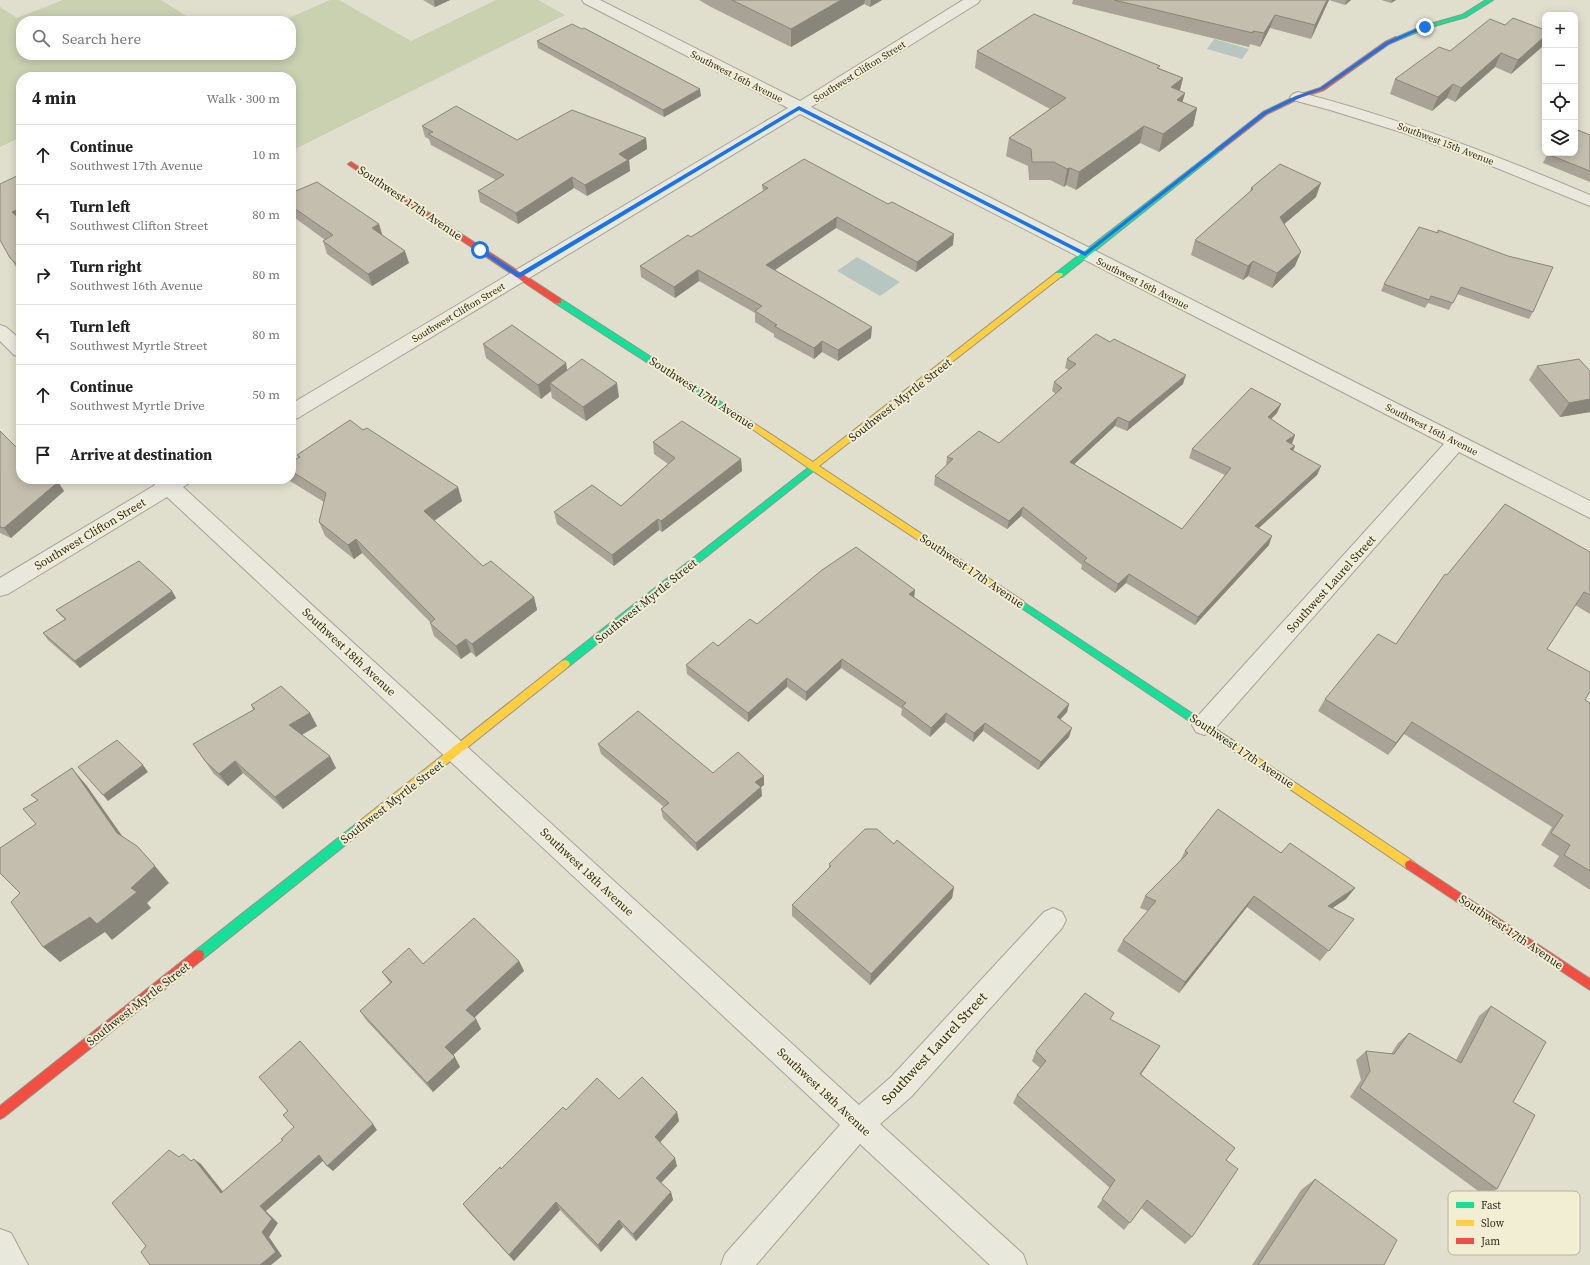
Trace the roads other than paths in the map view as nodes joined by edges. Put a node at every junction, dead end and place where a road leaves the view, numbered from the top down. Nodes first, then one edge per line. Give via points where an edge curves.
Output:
1 (589, 0) edge
2 (973, 0) edge
3 (1490, 0) edge
4 (1298, 97) junction
5 (799, 108) junction
6 (351, 164) dead end
7 (1590, 201) edge
8 (1085, 254) junction
9 (519, 276) junction
10 (0, 331) edge
11 (16, 346) edge
12 (296, 410) edge
13 (1457, 442) junction
14 (815, 466) junction
15 (165, 484) edge
16 (173, 484) edge
17 (1590, 510) edge
18 (0, 588) edge
19 (1204, 725) junction
20 (457, 751) junction
21 (1053, 920) dead end
22 (1590, 985) edge
23 (0, 1114) edge
24 (859, 1124) junction
25 (0, 1244) edge
26 (13, 1265) edge
27 (736, 1265) edge
28 (1012, 1265) edge

1 - 5 street, Southwest 16th Avenue
2 - 5 street, Southwest Clifton Street
3 - 4 street, Southwest Myrtle Street via 1464,16 1425,27 1387,43 1322,88
4 - 7 street, Southwest 15th Avenue via 1415,130
4 - 8 street, Southwest Myrtle Street via 1265,113
5 - 8 street, Southwest 16th Avenue
5 - 9 street, Southwest Clifton Street
6 - 9 street, Southwest 17th Avenue
8 - 13 street, Southwest 16th Avenue
8 - 14 street, Southwest Myrtle Street
9 - 12 street, Southwest Clifton Street
9 - 14 street, Southwest 17th Avenue
10 - 11 street
13 - 17 street, Southwest 16th Avenue
13 - 19 street, Southwest Laurel Street
14 - 19 street, Southwest 17th Avenue
14 - 20 street, Southwest Myrtle Street
15 - 18 street, Southwest Clifton Street
16 - 20 street, Southwest 18th Avenue
19 - 22 street, Southwest 17th Avenue
20 - 23 street, Southwest Myrtle Street
20 - 24 street, Southwest 18th Avenue
21 - 24 street, Southwest Laurel Street via 901,1087
24 - 27 street, Southwest Laurel Street
24 - 28 street, Southwest 18th Avenue
25 - 26 street

